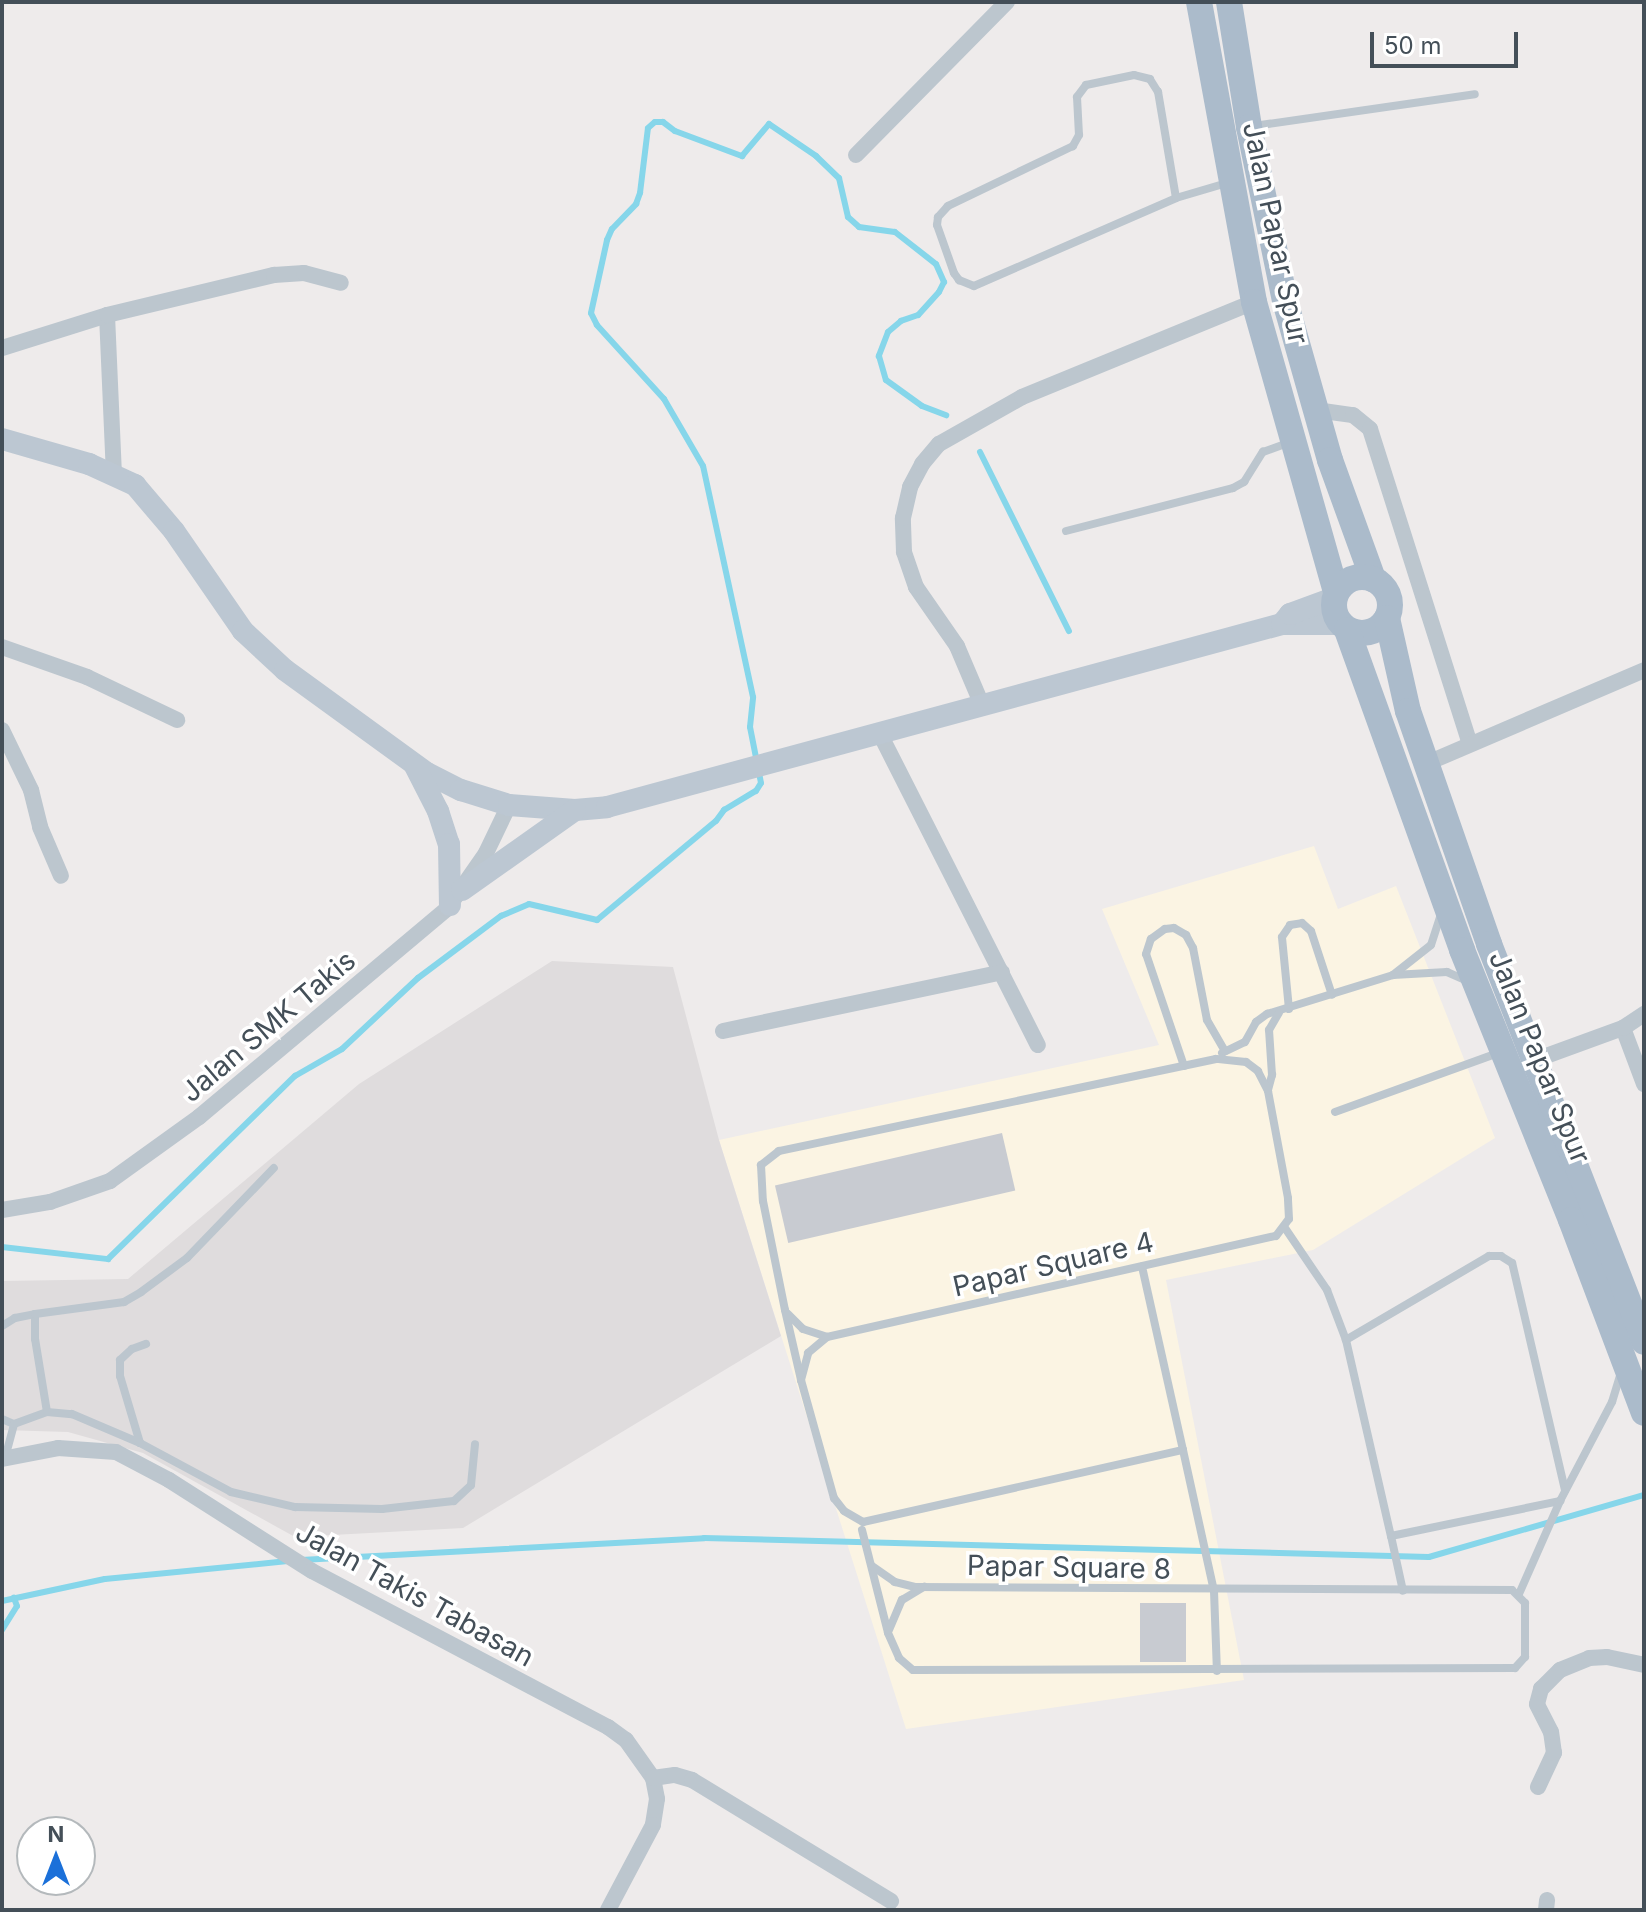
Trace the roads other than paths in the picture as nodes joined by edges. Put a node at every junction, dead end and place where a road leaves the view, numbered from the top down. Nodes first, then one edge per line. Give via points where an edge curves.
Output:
1 (1007, 2) edge
2 (1199, 2) edge
3 (1229, 2) edge
4 (1475, 94) dead end
5 (1249, 127) junction
6 (856, 155) dead end
7 (1230, 182) junction
8 (1176, 198) junction
9 (341, 283) dead end
10 (1254, 302) junction
11 (107, 315) junction
12 (2, 348) edge
13 (1316, 410) junction
14 (2, 439) edge
15 (1292, 442) junction
16 (114, 473) junction
17 (1066, 531) dead end
18 (1373, 579) junction
19 (1335, 595) junction
20 (1387, 618) junction
21 (1282, 624) junction
22 (1344, 627) junction
23 (2, 647) edge
24 (1644, 670) edge
25 (982, 705) junction
26 (177, 720) dead end
27 (2, 730) edge
28 (879, 732) junction
29 (1470, 744) junction
30 (414, 763) junction
31 (1425, 764) junction
32 (509, 805) junction
33 (575, 810) junction
34 (61, 876) dead end
35 (456, 897) junction
36 (1445, 902) junction
37 (1002, 972) junction
38 (1393, 975) junction
39 (1478, 989) junction
40 (1332, 995) junction
41 (1289, 1009) junction
42 (1279, 1013) junction
43 (1644, 1014) edge
44 (1623, 1028) junction
45 (723, 1031) dead end
46 (1038, 1045) dead end
47 (1225, 1051) junction
48 (1502, 1052) junction
49 (1216, 1059) junction
50 (1535, 1060) junction
51 (1184, 1066) junction
52 (1644, 1084) edge
53 (1268, 1091) junction
54 (1335, 1112) dead end
55 (274, 1168) dead end
56 (2, 1210) edge
57 (1285, 1228) junction
58 (1142, 1267) junction
59 (785, 1310) junction
60 (35, 1314) junction
61 (1639, 1316) edge
62 (2, 1326) edge
63 (827, 1337) junction
64 (1346, 1340) junction
65 (146, 1344) dead end
66 (1633, 1350) edge
67 (801, 1380) junction
68 (47, 1412) junction
69 (1644, 1413) edge
70 (2, 1419) edge
71 (14, 1424) junction
72 (140, 1443) junction
73 (475, 1444) dead end
74 (1183, 1450) junction
75 (4, 1459) edge
76 (1565, 1490) junction
77 (1560, 1501) junction
78 (863, 1530) junction
79 (1391, 1536) junction
80 (871, 1562) junction
81 (924, 1587) junction
82 (1214, 1591) junction
83 (1403, 1591) junction
84 (1519, 1594) junction
85 (888, 1633) junction
86 (1644, 1665) edge
87 (1217, 1671) junction
88 (653, 1778) junction
89 (1538, 1787) dead end
90 (891, 1901) dead end
91 (608, 1910) edge

1 - 6 street
2 - 7 main road, Jalan Papar Spur
3 - 5 main road, Jalan Papar Spur
4 - 5 lane
5 - 13 main road, Jalan Papar Spur via 1285,301
7 - 8 lane
7 - 10 main road, Jalan Papar Spur
8 - 8 lane via 974,286 954,273 937,225 948,206 1073,146 1079,135 1077,97 1086,85 1134,75 1150,79 1158,92
9 - 11 street via 304,273 274,275
10 - 15 main road, Jalan Papar Spur
10 - 25 street via 1022,397 939,444 922,464 903,518 904,552 916,587 957,646
11 - 12 street
11 - 16 street
13 - 18 main road, Jalan Papar Spur
13 - 29 street via 1353,415 1370,429
14 - 16 main road
15 - 17 lane via 1263,452 1244,482 1233,488
15 - 19 main road, Jalan Papar Spur
16 - 30 main road via 150,500 243,631 285,670
18 - 19 main road via 1356,577
18 - 20 main road via 1387,591
19 - 21 main road via 1290,614
19 - 22 main road via 1333,607
20 - 22 main road via 1365,633
20 - 31 main road
21 - 22 main road
21 - 25 main road
22 - 36 main road, Jalan Papar Spur
23 - 26 street via 87,677
24 - 29 street
25 - 28 main road
27 - 34 street via 31,790
28 - 33 main road via 642,799
28 - 37 street
29 - 31 street
30 - 32 main road via 461,790
30 - 35 main road via 449,844
31 - 50 main road
32 - 33 main road
32 - 35 street, Jalan SMK Takis via 486,853
33 - 35 main road
35 - 56 street, Jalan SMK Takis via 409,943 145,1159 83,1193
36 - 38 lane via 1431,945
36 - 39 main road, Jalan Papar Spur
37 - 45 street
37 - 46 street
38 - 39 lane via 1447,972
38 - 40 lane
39 - 48 main road, Jalan Papar Spur
40 - 41 lane
40 - 41 lane via 1311,931 1302,923 1290,925 1282,937
41 - 42 lane
42 - 47 lane via 1261,1018 1245,1042
42 - 53 lane via 1269,1030
43 - 44 street
44 - 50 street
44 - 52 street
47 - 49 lane
47 - 51 lane via 1207,1020 1193,948 1186,935 1165,929 1151,939 1146,954
48 - 54 lane
48 - 66 main road, Jalan Papar Spur
49 - 51 lane
49 - 53 lane via 1253,1066
50 - 61 main road
51 - 59 lane via 772,1154 761,1165 761,1175
53 - 57 lane via 1290,1211
55 - 60 lane via 187,1258 141,1292 124,1302
57 - 58 lane, Papar Square 4 via 1264,1240
57 - 64 lane via 1327,1290
58 - 63 lane, Papar Square 4
58 - 74 lane
59 - 63 lane via 803,1329
59 - 67 lane
60 - 62 lane
60 - 68 lane
61 - 66 main road
63 - 67 lane via 808,1353
64 - 76 lane via 1489,1256 1512,1263
64 - 79 lane
65 - 72 lane via 120,1360
66 - 69 main road, Jalan Papar Spur
66 - 76 lane
67 - 78 lane via 834,1498
68 - 71 lane
68 - 72 lane via 72,1414
70 - 71 lane
71 - 75 lane
72 - 73 lane via 231,1492 295,1507 382,1509 454,1501 471,1485
74 - 78 lane
74 - 82 lane
75 - 88 street, Jalan Takis Tabasan via 58,1448 116,1452 312,1571 608,1727 642,1758
76 - 77 lane
77 - 79 lane
77 - 84 lane
78 - 80 lane
79 - 83 lane
80 - 81 lane, Papar Square 8 via 895,1582
80 - 85 lane
81 - 82 lane, Papar Square 8
81 - 85 lane via 902,1600
82 - 83 lane, Papar Square 8
82 - 87 lane
83 - 84 lane, Papar Square 8
84 - 87 lane via 1525,1603 1525,1657 1515,1668
85 - 87 lane via 899,1658 913,1670
86 - 89 street via 1589,1658 1560,1670 1541,1689 1537,1704 1551,1732 1554,1753
88 - 90 street via 675,1775 692,1780
88 - 91 street via 653,1825

